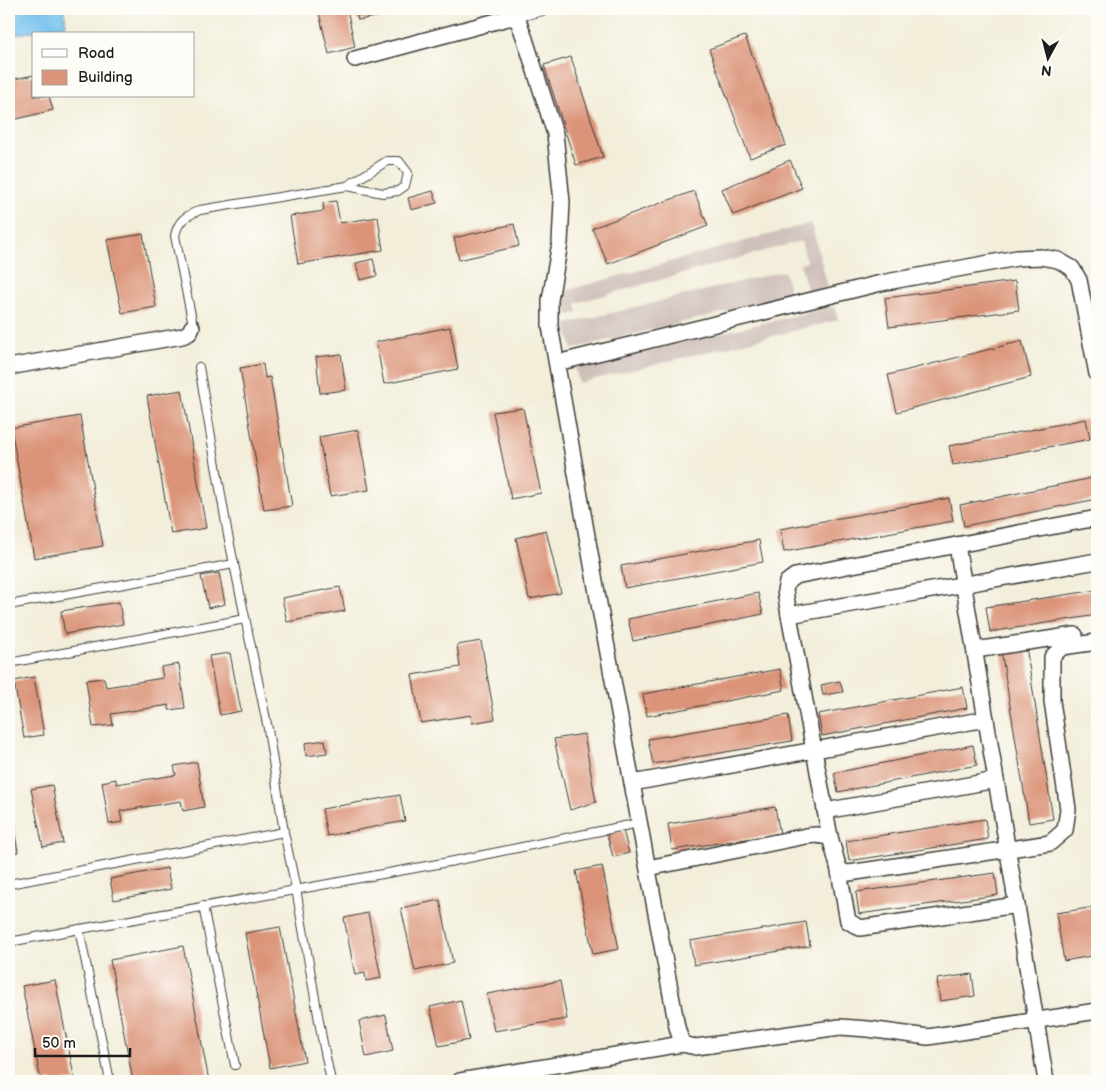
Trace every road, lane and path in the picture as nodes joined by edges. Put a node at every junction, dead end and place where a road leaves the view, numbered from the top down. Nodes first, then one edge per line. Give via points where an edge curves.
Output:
1 (551, 9) edge
2 (514, 18) junction
3 (355, 59) dead end
4 (347, 186) junction
5 (192, 328) joint
6 (557, 363) junction
7 (9, 367) edge
8 (199, 368) dead end
9 (1097, 374) edge
10 (1097, 518) edge
11 (957, 545) junction
12 (1097, 561) edge
13 (234, 564) junction
14 (964, 584) junction
15 (9, 605) edge
16 (789, 615) junction
17 (245, 620) junction
18 (1097, 632) edge
19 (1097, 642) edge
20 (975, 650) junction
21 (9, 663) edge
22 (986, 719) junction
23 (814, 750) junction
24 (996, 780) junction
25 (632, 783) junction
26 (825, 811) junction
27 (639, 824) junction
28 (284, 832) junction
29 (830, 837) junction
30 (1008, 849) junction
31 (838, 866) junction
32 (648, 868) junction
33 (9, 884) edge
34 (296, 889) junction
35 (1017, 905) junction
36 (203, 906) junction
37 (80, 929) junction
38 (9, 942) edge
39 (1097, 1011) edge
40 (1037, 1020) junction
41 (682, 1044) junction
42 (235, 1065) dead end
43 (110, 1081) edge
44 (331, 1081) edge
45 (460, 1081) edge
46 (1046, 1081) edge

1 - 2 lane
2 - 3 street
2 - 6 street via 519,23 555,134 562,202 560,243 550,300 550,326
4 - 4 lane via 387,161 399,161 408,173 405,186 398,191 383,193
4 - 5 lane via 200,210 188,215 177,227 175,236
5 - 7 street via 182,336
6 - 9 street via 881,283 1017,258 1041,257 1058,260 1072,268 1079,280
6 - 25 street
8 - 13 lane
10 - 11 street
11 - 14 street
11 - 16 street via 794,576 787,582 785,591
12 - 14 street
13 - 15 lane
13 - 17 lane
14 - 16 street
14 - 20 street
16 - 23 street
17 - 21 lane
17 - 28 lane via 268,729
18 - 20 street
19 - 30 street via 1062,647 1052,658 1052,702 1068,809 1065,830 1050,843
20 - 22 street
22 - 23 street
22 - 24 street
23 - 25 street
23 - 26 street
24 - 26 street
24 - 30 street
25 - 27 street
26 - 29 street
27 - 32 street
27 - 34 lane
28 - 33 lane
28 - 34 lane
29 - 31 street
29 - 32 street via 806,836
30 - 31 street via 850,873 842,872
30 - 35 street
31 - 35 street via 848,920 860,928
32 - 41 street
34 - 36 lane
34 - 44 lane
35 - 40 street
36 - 37 lane
36 - 42 lane
37 - 38 lane
37 - 43 lane
39 - 40 street
40 - 41 street via 928,1037 840,1027 696,1047
40 - 46 street
41 - 45 street

